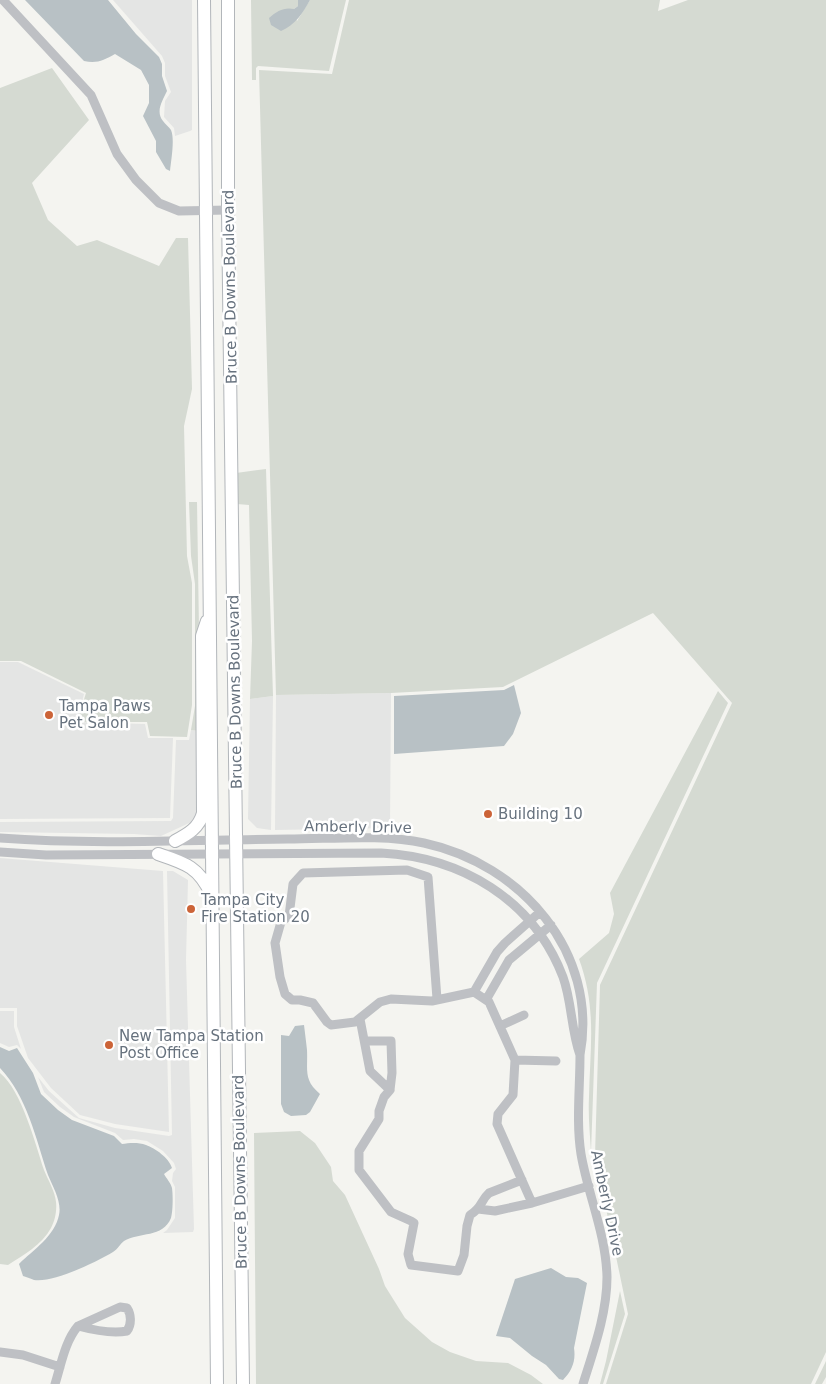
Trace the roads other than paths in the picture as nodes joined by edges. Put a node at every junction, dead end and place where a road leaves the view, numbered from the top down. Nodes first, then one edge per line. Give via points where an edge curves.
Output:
1 (3, 0) edge
2 (204, 0) edge
3 (228, 0) edge
4 (228, 210) junction
5 (207, 211) junction
6 (210, 609) junction
7 (0, 838) edge
8 (237, 840) junction
9 (175, 841) junction
10 (213, 847) junction
11 (0, 852) edge
12 (158, 854) junction
13 (237, 854) junction
14 (213, 899) junction
15 (540, 912) junction
16 (529, 921) junction
17 (551, 925) junction
18 (539, 934) junction
19 (505, 943) junction
20 (515, 954) junction
21 (474, 992) junction
22 (438, 1000) junction
23 (486, 1000) junction
24 (524, 1015) dead end
25 (360, 1019) junction
26 (500, 1026) junction
27 (365, 1041) junction
28 (580, 1055) junction
29 (515, 1060) junction
30 (556, 1061) dead end
31 (390, 1090) junction
32 (522, 1180) junction
33 (589, 1186) junction
34 (532, 1203) junction
35 (478, 1210) junction
36 (78, 1326) junction
37 (0, 1352) edge
38 (60, 1367) junction
39 (55, 1384) edge
40 (217, 1384) edge
41 (242, 1384) edge
42 (583, 1384) edge

1 - 5 street via 91,95 117,154 136,180 168,208 179,212
2 - 5 main road, Bruce B Downs Boulevard
3 - 4 main road, Bruce B Downs Boulevard
4 - 5 street
4 - 8 main road, Bruce B Downs Boulevard
5 - 6 main road, Bruce B Downs Boulevard
6 - 9 main road via 202,636 203,813 196,828
6 - 10 main road, Bruce B Downs Boulevard
7 - 9 street, Amberly Drive
8 - 10 street, Amberly Drive
8 - 13 main road, Bruce B Downs Boulevard
8 - 15 street, Amberly Drive via 387,839 426,843 465,856 495,872 522,892
9 - 10 street, Amberly Drive
10 - 12 street, Amberly Drive
10 - 13 street, Amberly Drive
10 - 14 main road, Bruce B Downs Boulevard
11 - 12 street, Amberly Drive
12 - 14 main road via 196,871
13 - 16 street, Amberly Drive via 381,853 418,857 453,867 478,879 509,901
13 - 41 main road, Bruce B Downs Boulevard
14 - 40 main road, Bruce B Downs Boulevard
15 - 16 street
15 - 17 street, Amberly Drive
16 - 18 street, Amberly Drive
16 - 19 street
17 - 18 street
17 - 28 street, Amberly Drive via 568,953 578,984 583,1016
18 - 20 street
18 - 28 street, Amberly Drive via 563,978
19 - 20 street
19 - 21 street
20 - 23 street
21 - 22 street
21 - 23 street
22 - 25 street via 391,999 380,1002
22 - 25 street via 428,877 407,870 303,873 293,884 289,916 281,922 275,943 285,994 292,1000 313,1003 331,1024
23 - 26 street
24 - 26 street
25 - 27 street
26 - 29 street
27 - 31 street via 370,1071
27 - 31 street via 391,1041
28 - 33 street, Amberly Drive via 580,1138
29 - 30 street
29 - 32 street via 512,1095 498,1114 497,1124
31 - 35 street via 384,1097 379,1119 359,1151 359,1170 391,1212 414,1224 408,1254 411,1265 458,1271 464,1255 466,1226 470,1215
32 - 34 street
32 - 35 street via 489,1193
33 - 34 street
33 - 42 street, Amberly Drive via 602,1236 607,1278 603,1314
34 - 35 street via 495,1212
36 - 36 street via 120,1306 130,1312 127,1331
36 - 38 street
37 - 38 street via 23,1355
38 - 39 street

